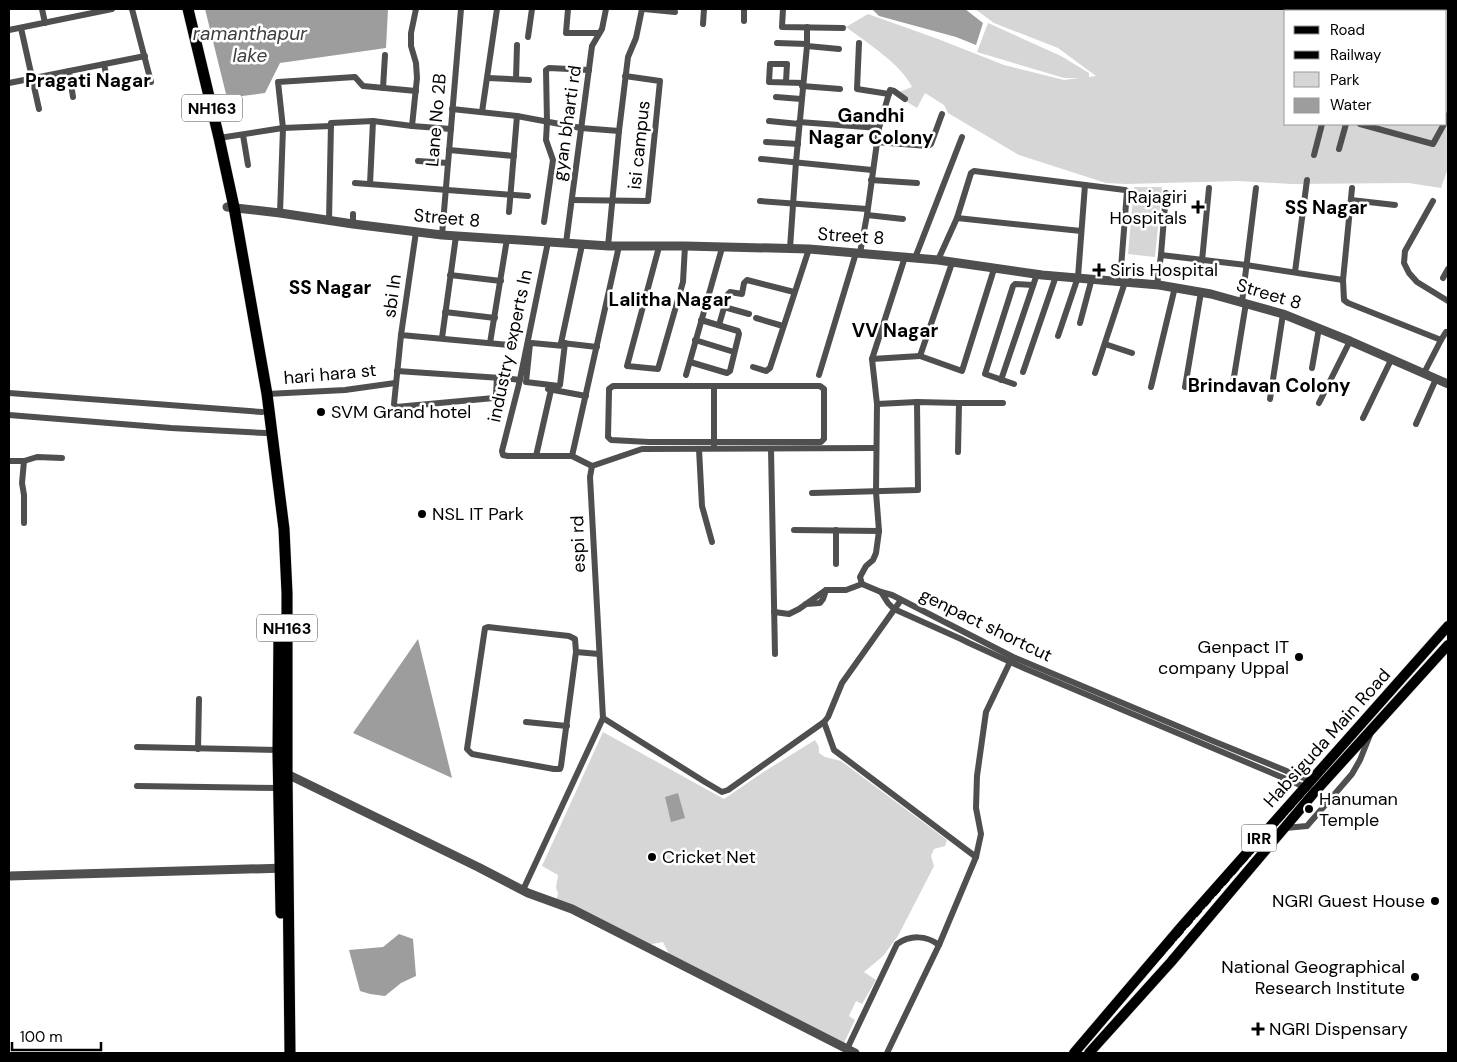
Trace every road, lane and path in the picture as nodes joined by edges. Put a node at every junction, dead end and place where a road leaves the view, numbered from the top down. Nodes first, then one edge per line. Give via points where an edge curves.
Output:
1 (42, 9) edge
2 (112, 9) edge
3 (132, 9) edge
4 (182, 9) edge
5 (188, 9) edge
6 (416, 9) edge
7 (461, 9) edge
8 (496, 9) edge
9 (532, 9) edge
10 (568, 9) edge
11 (606, 9) edge
12 (643, 9) edge
13 (704, 9) edge
14 (744, 9) edge
15 (783, 9) edge
16 (88, 11) edge
17 (675, 12) dead end
18 (744, 22) dead end
19 (45, 23) junction
20 (703, 24) dead end
21 (807, 27) junction
22 (21, 28) junction
23 (843, 28) dead end
24 (9, 30) edge
25 (599, 33) junction
26 (528, 37) dead end
27 (777, 43) dead end
28 (859, 43) dead end
29 (807, 45) junction
30 (517, 46) dead end
31 (839, 49) dead end
32 (385, 55) dead end
33 (145, 56) junction
34 (104, 64) junction
35 (69, 70) junction
36 (589, 70) junction
37 (625, 76) junction
38 (32, 78) junction
39 (488, 78) junction
40 (107, 79) dead end
41 (516, 79) junction
42 (529, 80) dead end
43 (151, 82) dead end
44 (786, 82) dead end
45 (9, 83) edge
46 (803, 84) junction
47 (383, 88) junction
48 (840, 89) dead end
49 (416, 91) junction
50 (889, 94) junction
51 (73, 97) dead end
52 (776, 97) dead end
53 (802, 99) junction
54 (905, 99) dead end
55 (39, 109) dead end
56 (452, 109) junction
57 (482, 112) junction
58 (942, 114) dead end
59 (518, 116) junction
60 (373, 121) junction
61 (769, 121) dead end
62 (547, 122) junction
63 (799, 123) junction
64 (1322, 125) edge
65 (1346, 125) edge
66 (1364, 125) edge
67 (1443, 125) edge
68 (331, 126) junction
69 (412, 126) junction
70 (283, 128) junction
71 (582, 128) junction
72 (879, 128) junction
73 (451, 129) junction
74 (619, 131) junction
75 (243, 135) junction
76 (962, 137) dead end
77 (219, 138) junction
78 (766, 142) dead end
79 (876, 142) junction
80 (798, 144) junction
81 (1339, 149) dead end
82 (449, 150) junction
83 (1314, 155) dead end
84 (514, 156) junction
85 (761, 159) dead end
86 (418, 161) dead end
87 (796, 162) junction
88 (448, 163) junction
89 (248, 165) dead end
90 (872, 170) junction
91 (871, 180) junction
92 (1307, 180) dead end
93 (355, 183) dead end
94 (917, 183) dead end
95 (370, 184) junction
96 (1084, 185) junction
97 (1209, 188) dead end
98 (1256, 188) dead end
99 (1352, 188) dead end
100 (446, 190) junction
101 (1166, 193) dead end
102 (510, 194) junction
103 (528, 196) dead end
104 (572, 200) junction
105 (1351, 200) junction
106 (612, 201) junction
107 (760, 201) dead end
108 (1433, 201) dead end
109 (792, 204) junction
110 (1395, 205) dead end
111 (230, 207) junction
112 (280, 212) junction
113 (509, 212) dead end
114 (867, 212) junction
115 (353, 214) dead end
116 (957, 218) junction
117 (903, 219) dead end
118 (329, 221) junction
119 (544, 222) dead end
120 (353, 224) junction
121 (1081, 231) junction
122 (416, 232) junction
123 (442, 235) junction
124 (456, 236) junction
125 (507, 239) junction
126 (548, 242) junction
127 (566, 243) junction
128 (582, 245) junction
129 (608, 246) junction
130 (619, 246) junction
131 (685, 246) junction
132 (659, 247) junction
133 (722, 248) junction
134 (790, 248) junction
135 (809, 250) junction
136 (858, 253) junction
137 (1161, 256) junction
138 (905, 257) junction
139 (915, 258) junction
140 (938, 260) junction
141 (1202, 261) junction
142 (952, 263) junction
143 (1246, 265) junction
144 (994, 269) junction
145 (1448, 269) edge
146 (1295, 272) junction
147 (1037, 274) junction
148 (450, 275) junction
149 (1056, 276) junction
150 (1078, 277) junction
151 (1092, 278) junction
152 (1443, 278) dead end
153 (1343, 280) junction
154 (501, 281) junction
155 (1122, 281) junction
156 (1033, 285) junction
157 (1157, 285) junction
158 (1175, 288) junction
159 (794, 292) junction
160 (1201, 292) junction
161 (1448, 301) edge
162 (1244, 302) junction
163 (724, 307) junction
164 (445, 312) junction
165 (749, 314) dead end
166 (1283, 314) junction
167 (495, 318) junction
168 (756, 318) dead end
169 (701, 320) junction
170 (1080, 323) dead end
171 (719, 325) junction
172 (783, 326) junction
173 (1319, 328) junction
174 (1446, 332) dead end
175 (401, 336) junction
176 (1058, 336) dead end
177 (442, 338) junction
178 (528, 339) junction
179 (695, 340) junction
180 (1441, 340) junction
181 (1350, 341) junction
182 (490, 343) junction
183 (563, 344) junction
184 (1105, 344) junction
185 (509, 345) dead end
186 (597, 347) junction
187 (734, 352) junction
188 (1132, 353) dead end
189 (920, 356) junction
190 (872, 359) junction
191 (1391, 360) junction
192 (690, 362) junction
193 (753, 367) dead end
194 (1312, 368) dead end
195 (398, 371) junction
196 (1024, 372) dead end
197 (1095, 373) dead end
198 (1424, 373) junction
199 (686, 375) dead end
200 (819, 375) dead end
201 (500, 378) junction
202 (1436, 379) junction
203 (1001, 380) junction
204 (519, 382) junction
205 (395, 383) junction
206 (1014, 384) dead end
207 (1448, 384) edge
208 (714, 386) junction
209 (1150, 387) dead end
210 (1185, 387) dead end
211 (559, 389) junction
212 (1232, 389) dead end
213 (551, 390) junction
214 (9, 393) edge
215 (267, 394) junction
216 (586, 396) junction
217 (1270, 399) dead end
218 (917, 402) junction
219 (959, 402) junction
220 (1003, 403) dead end
221 (1319, 403) dead end
222 (877, 404) junction
223 (262, 412) junction
224 (9, 415) edge
225 (1363, 418) dead end
226 (1416, 424) dead end
227 (265, 433) junction
228 (650, 445) junction
229 (676, 445) junction
230 (714, 445) junction
231 (762, 445) junction
232 (699, 448) junction
233 (876, 448) junction
234 (771, 449) junction
235 (958, 452) dead end
236 (536, 456) junction
237 (572, 456) junction
238 (62, 458) dead end
239 (9, 461) edge
240 (24, 461) junction
241 (592, 466) junction
242 (276, 489) junction
243 (876, 492) junction
244 (812, 493) dead end
245 (24, 523) dead end
246 (794, 530) dead end
247 (836, 530) junction
248 (879, 530) junction
249 (712, 542) dead end
250 (836, 564) dead end
251 (862, 584) junction
252 (881, 592) junction
253 (901, 600) junction
254 (894, 609) junction
255 (774, 612) junction
256 (1448, 626) edge
257 (1448, 645) edge
258 (576, 652) junction
259 (599, 654) junction
260 (775, 654) dead end
261 (1417, 660) junction
262 (1010, 662) junction
263 (1426, 671) junction
264 (1052, 677) junction
265 (199, 699) dead end
266 (603, 718) junction
267 (526, 722) dead end
268 (824, 722) junction
269 (567, 726) junction
270 (1372, 730) junction
271 (137, 747) dead end
272 (198, 749) junction
273 (278, 750) junction
274 (283, 774) junction
275 (1308, 784) junction
276 (137, 786) dead end
277 (279, 788) junction
278 (1284, 828) junction
279 (976, 857) junction
280 (284, 868) junction
281 (9, 876) edge
282 (523, 890) junction
283 (939, 945) junction
284 (848, 1052) edge
285 (284, 1053) edge
286 (290, 1053) edge
287 (887, 1053) edge
288 (1074, 1053) edge
289 (1089, 1053) edge

1 - 19 street
2 - 16 street
3 - 33 street
4 - 111 highway, NH163
5 - 77 highway, NH163
6 - 49 street via 411,46 416,63
7 - 56 street, Lane No 2B
8 - 39 street
9 - 26 street
10 - 25 street via 566,33
11 - 25 street, gyan bharti rd
12 - 17 street
12 - 37 street
13 - 20 street
14 - 18 street
15 - 21 street via 782,27
16 - 19 street
19 - 22 street
21 - 23 street
21 - 29 street
22 - 24 street
22 - 38 street
25 - 36 street, gyan bharti rd via 592,46
27 - 29 street
28 - 50 street via 857,89
29 - 31 street
29 - 46 street
30 - 41 street
32 - 47 street
33 - 34 street
33 - 43 street
34 - 35 street
34 - 40 street
35 - 38 street
35 - 51 street
36 - 62 street via 546,70
36 - 71 street, gyan bharti rd
37 - 74 street
37 - 106 street, isi campus via 660,81 648,201
38 - 45 street
38 - 55 street
39 - 41 street
39 - 57 street
41 - 42 street
44 - 46 street
46 - 48 street
46 - 53 street
47 - 49 street
47 - 70 street via 363,86 355,77 278,82
49 - 69 street
50 - 54 street via 891,89
50 - 72 street
52 - 53 street
53 - 63 street
56 - 57 street
56 - 73 street, Lane No 2B
57 - 59 street
58 - 79 street via 928,146
59 - 62 street
59 - 84 street
60 - 68 street via 331,123
60 - 69 street
60 - 95 street
61 - 63 street
62 - 71 street
62 - 119 street via 546,140 552,160
63 - 72 street
63 - 80 street
64 - 83 street
65 - 81 street
66 - 67 street via 1433,144
68 - 70 street
68 - 118 street
69 - 73 street
70 - 75 street
70 - 112 street
71 - 74 street
71 - 104 street, gyan bharti rd
72 - 79 street
73 - 82 street, Lane No 2B
74 - 106 street
75 - 77 street
75 - 89 street
76 - 139 street
77 - 111 highway, NH163
78 - 80 street
79 - 90 street
80 - 87 street
82 - 84 street
82 - 88 street, Lane No 2B
84 - 102 street
85 - 87 street
86 - 88 street
87 - 90 street
87 - 109 street
88 - 100 street, Lane No 2B
90 - 91 street
91 - 94 street
91 - 114 street
92 - 146 street
93 - 95 street
95 - 100 street
96 - 116 street via 974,171
96 - 121 street
96 - 155 street via 1127,191
97 - 141 street
98 - 143 street
99 - 105 street
100 - 102 street
100 - 123 street, Lane No 2B
101 - 137 street
102 - 103 street
102 - 113 street
104 - 106 street, isi campus
104 - 127 street, gyan bharti rd
105 - 110 street
105 - 153 street
106 - 129 street
107 - 109 street
108 - 161 street via 1405,251 1404,263 1417,282
109 - 114 street
109 - 134 street
111 - 112 street, Street 8
111 - 215 highway, NH163
111 - 223 highway, NH163
112 - 118 street, Street 8
114 - 117 street
114 - 136 street
115 - 120 street
116 - 121 street
116 - 140 street
118 - 120 street, Street 8
120 - 122 street, Street 8
121 - 150 street
122 - 123 street, Street 8
122 - 175 street, sbi ln
123 - 124 street, Street 8
124 - 125 street, Street 8
124 - 148 street
125 - 126 street, Street 8
125 - 154 street
126 - 127 street, Street 8
126 - 178 street, industry experts ln
127 - 128 street, Street 8
128 - 129 street, Street 8
128 - 183 street
129 - 130 street, Street 8
130 - 132 street, Street 8
130 - 186 street
131 - 132 street, Street 8
131 - 132 street via 683,282 658,369 627,366
131 - 133 street, Street 8
133 - 134 street, Street 8
133 - 169 street
134 - 135 street, Street 8
135 - 136 street, Street 8
135 - 159 street
136 - 138 street, Street 8
136 - 200 street
137 - 141 street
137 - 157 street
138 - 139 street, Street 8
138 - 190 street
139 - 140 street, Street 8
140 - 142 street, Street 8
141 - 143 street
142 - 144 street, Street 8
142 - 189 street
143 - 146 street
143 - 162 street
144 - 147 street, Street 8
144 - 189 street via 962,371
145 - 152 street
146 - 153 street
147 - 149 street, Street 8
147 - 156 street
148 - 154 street
148 - 164 street
149 - 150 street, Street 8
149 - 196 street
150 - 151 street, Street 8
150 - 176 street
151 - 155 street, Street 8
151 - 170 street
153 - 180 street via 1344,300 1348,304
154 - 167 street
155 - 157 street, Street 8
155 - 184 street
156 - 203 street
156 - 203 street via 1013,286 985,374
157 - 158 street, Street 8
158 - 160 street, Street 8
158 - 209 street
159 - 163 street via 747,280 742,294 728,293
159 - 172 street
160 - 162 street, Street 8
160 - 210 street
162 - 166 street, Street 8
162 - 212 street
163 - 165 street
163 - 171 street
164 - 167 street
164 - 177 street
166 - 173 street, Street 8
166 - 217 street
167 - 182 street
168 - 172 street
169 - 171 street
169 - 179 street
171 - 187 street via 738,331
172 - 193 street via 768,370
173 - 181 street, Street 8
173 - 194 street
174 - 180 street
175 - 177 street, sbi ln
175 - 195 street
177 - 182 street, sbi ln
178 - 183 street
178 - 204 street, industry experts ln
179 - 187 street
179 - 192 street
180 - 198 street
181 - 191 street, Street 8
181 - 221 street
182 - 185 street, sbi ln
183 - 186 street
183 - 211 street
183 - 211 street via 529,345 526,382
184 - 188 street
184 - 197 street
186 - 216 street
187 - 192 street via 729,372
189 - 190 street
190 - 222 street
191 - 198 street, Street 8
191 - 225 street
192 - 199 street
195 - 201 street
195 - 205 street
198 - 202 street, Street 8
201 - 204 street
201 - 205 street via 494,398 398,407 394,404
202 - 207 street, Street 8
202 - 226 street
203 - 206 street
204 - 213 street
204 - 236 street, industry experts ln via 502,451 505,456
205 - 215 street, hari hara st via 345,390
208 - 228 street via 611,387 609,438
208 - 230 street
208 - 231 street via 820,386 824,389 823,441
211 - 213 street
211 - 216 street
213 - 236 street
214 - 223 street
215 - 242 highway, NH163
216 - 237 street
218 - 219 street
218 - 222 street
218 - 243 street via 918,490
219 - 220 street
219 - 235 street
222 - 233 street
223 - 227 highway, NH163
224 - 227 street
227 - 242 highway, NH163
228 - 229 street
228 - 241 street
229 - 230 street
229 - 232 street
230 - 231 street
230 - 232 street
231 - 234 street
232 - 249 street via 702,506
233 - 234 street
233 - 243 street
234 - 255 street
236 - 237 street
237 - 241 street
238 - 240 street via 37,457
239 - 240 street
240 - 245 street
241 - 259 street, espi rd
242 - 273 highway, NH163
242 - 274 highway, NH163 via 284,529 287,593
243 - 244 street
243 - 248 street
246 - 247 street
247 - 248 street
247 - 250 street
248 - 251 street via 876,554 860,577
251 - 252 street, genpact shortcut
251 - 255 street via 846,590 826,590 789,614
252 - 253 street, genpact shortcut
252 - 254 street
253 - 254 street
253 - 264 street, genpact shortcut
254 - 262 street
254 - 268 street via 842,683
255 - 260 street
256 - 261 main road, Habsiguda Main Road / IRR
257 - 263 main road, Habsiguda Main Road / IRR
258 - 259 street
258 - 269 street
258 - 269 street via 575,639 569,636 484,628 467,749 479,756 560,769
259 - 266 street, espi rd
261 - 263 main road
261 - 275 main road, Habsiguda Main Road / IRR
262 - 264 street
262 - 279 street via 986,712 977,776 976,808 981,834
263 - 270 main road, Habsiguda Main Road / IRR
264 - 275 street
265 - 272 street
266 - 268 street via 722,792
266 - 282 street, espi rd
267 - 269 street
268 - 279 street via 834,750
270 - 278 main road, Habsiguda Main Road / IRR
270 - 278 street via 1352,774 1306,826
271 - 272 street
272 - 273 street
273 - 274 highway, NH163
274 - 277 highway, NH163
274 - 280 highway, NH163
274 - 282 street
275 - 288 main road, Habsiguda Main Road / IRR
276 - 277 street
277 - 280 highway, NH163
278 - 289 main road, Habsiguda Main Road / IRR
279 - 283 street
280 - 281 street
280 - 285 highway, NH163
280 - 286 highway, NH163
282 - 284 street via 563,906 570,914
283 - 284 street via 919,937 905,938 897,944
283 - 287 street

